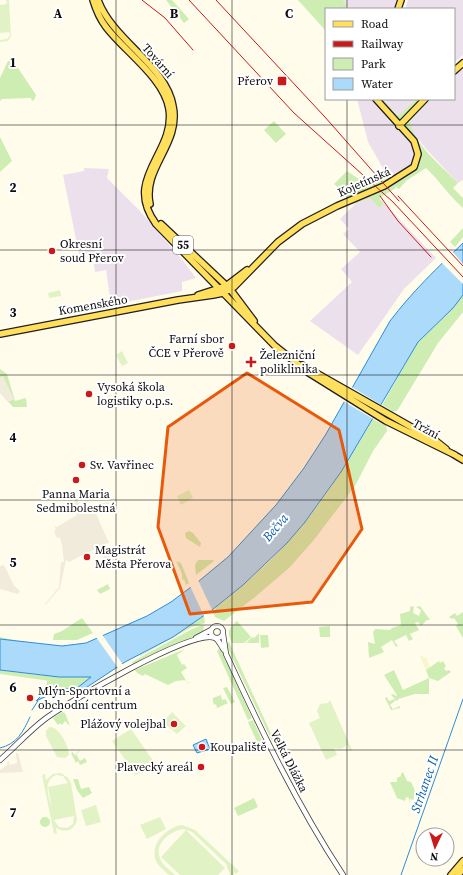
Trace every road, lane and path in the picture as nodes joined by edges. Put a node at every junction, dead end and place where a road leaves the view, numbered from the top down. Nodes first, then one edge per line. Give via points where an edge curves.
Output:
1 (93, 0) edge
2 (98, 0) edge
3 (463, 63) edge
4 (455, 70) edge
5 (377, 100) edge
6 (424, 100) edge
7 (399, 126) junction
8 (154, 166) junction
9 (205, 275) junction
10 (228, 288) junction
11 (221, 291) junction
12 (204, 293) junction
13 (191, 298) junction
14 (261, 331) junction
15 (0, 334) edge
16 (296, 362) junction
17 (455, 456) junction
18 (463, 460) edge
19 (211, 630) junction
20 (223, 634) junction
21 (214, 638) junction
22 (188, 642) junction
23 (226, 652) junction
24 (0, 760) edge
25 (463, 861) edge
26 (463, 869) edge
27 (343, 875) edge
28 (451, 875) edge
29 (458, 875) edge

1 - 8 main road, Tovární / 55 via 106,27 156,82 167,102 170,114 168,130
2 - 8 main road, Tovární / 55 via 108,21 160,78 172,100 175,118 173,132
3 - 4 main road
5 - 7 main road, Kojetínská
6 - 7 main road
7 - 10 main road, Kojetínská via 414,141 418,150 418,160 412,169 384,186 302,224 278,242 240,282
8 - 9 main road, 55 via 144,189 149,212 160,228
8 - 10 main road, 55 via 149,194 151,208 168,231
9 - 11 main road, 55
9 - 12 main road via 210,286
10 - 11 main road, Kojetínská
10 - 14 main road, 55
11 - 12 main road, Komenského
11 - 13 main road, Komenského
11 - 14 main road, 55
12 - 13 main road, Komenského
13 - 15 main road, Komenského
14 - 16 main road, 55
16 - 17 main road, Tržní / 55 via 390,414
16 - 17 main road, Tržní / 55 via 345,397
17 - 18 main road, Tržní / 55
19 - 20 street via 219,626
19 - 21 street
19 - 22 street
20 - 21 street via 220,638
20 - 23 street, Velká Dlážka
21 - 22 street
21 - 23 street, Velká Dlážka
22 - 24 street via 150,658 41,722
23 - 27 street, Velká Dlážka via 274,755 305,813
25 - 28 main road
26 - 29 main road

